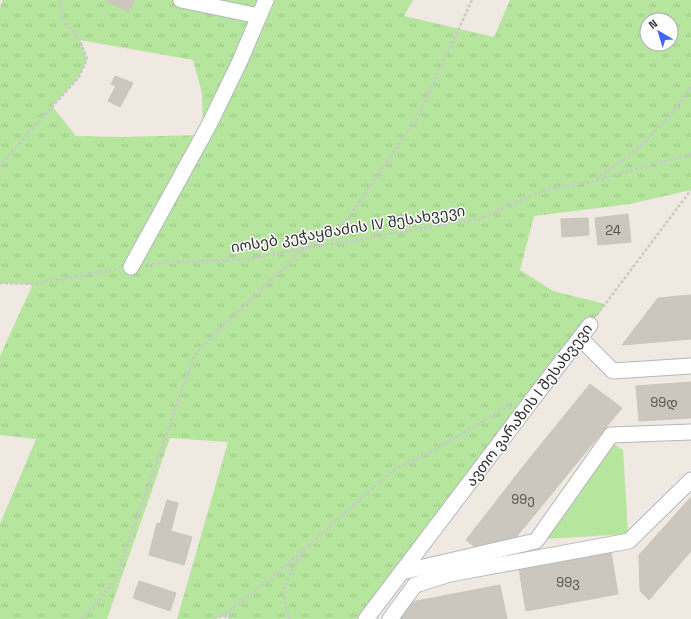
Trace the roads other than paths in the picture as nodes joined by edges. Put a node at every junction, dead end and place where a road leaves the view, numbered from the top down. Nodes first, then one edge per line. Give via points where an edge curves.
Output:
1 (181, 0) edge
2 (266, 0) edge
3 (258, 16) junction
4 (131, 266) road end
5 (590, 326) road end
6 (580, 338) junction
7 (691, 366) edge
8 (691, 432) edge
9 (691, 480) edge
10 (402, 572) junction
11 (366, 619) edge
12 (390, 619) edge

1 - 3 street
2 - 3 street
3 - 4 street via 240,62 209,125
5 - 6 street, ავთო ვარაზის I შესახვევი
6 - 7 street via 613,371
6 - 10 street, ავთო ვარაზის I შესახვევი
8 - 10 street via 611,434 536,541
9 - 12 street via 629,541 450,574 415,585
10 - 11 street, ავთო ვარაზის I შესახვევი

